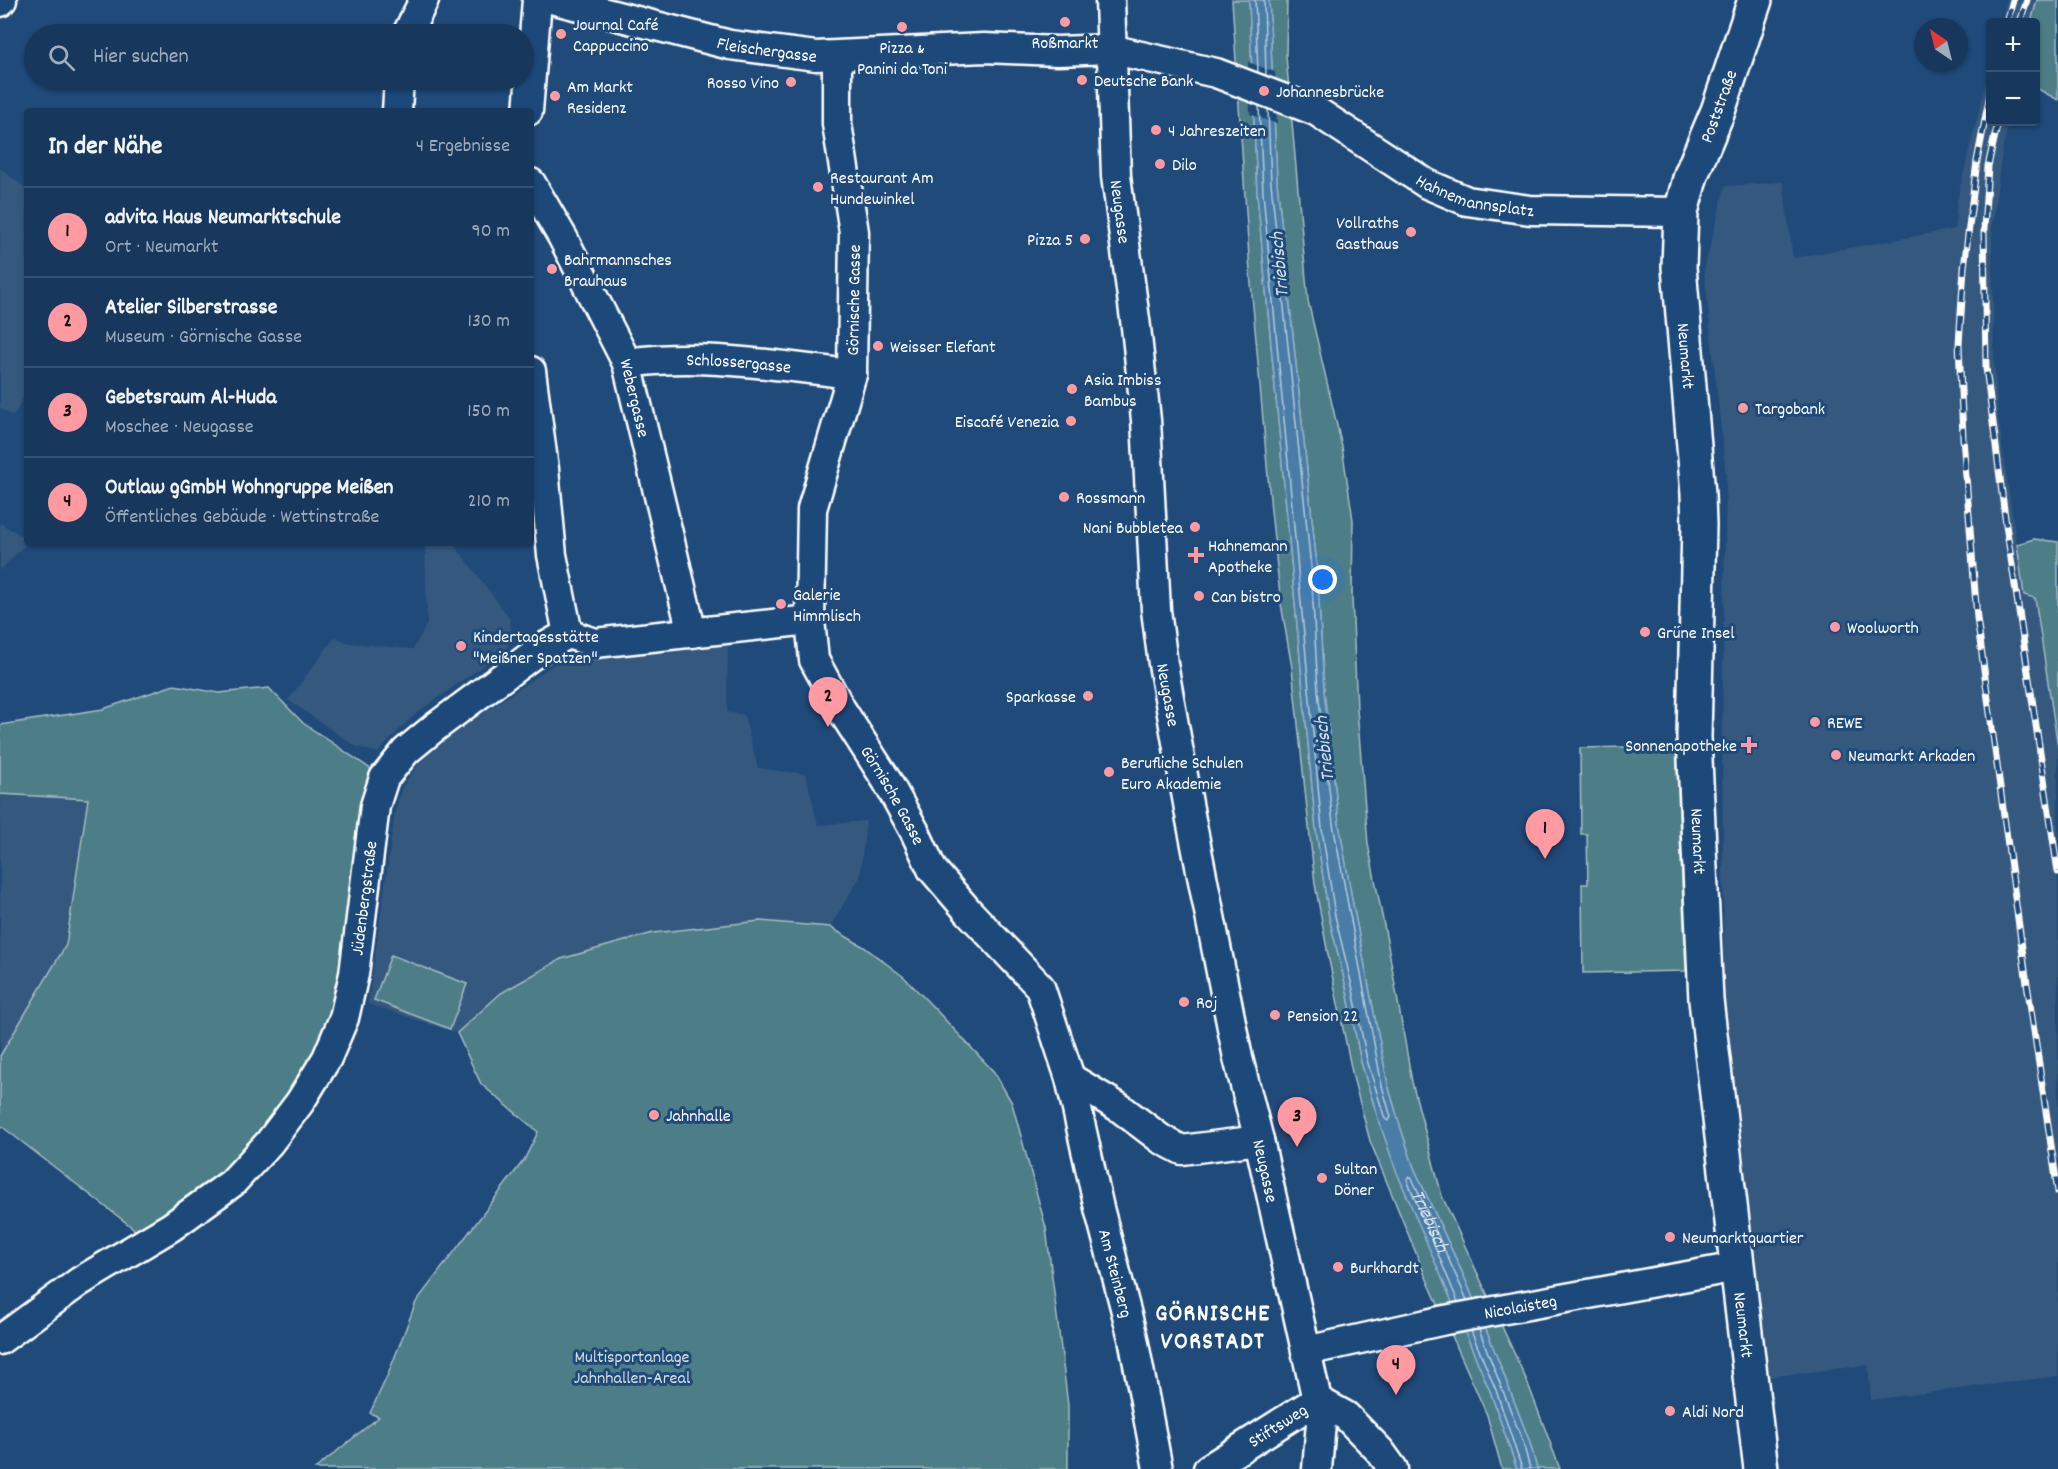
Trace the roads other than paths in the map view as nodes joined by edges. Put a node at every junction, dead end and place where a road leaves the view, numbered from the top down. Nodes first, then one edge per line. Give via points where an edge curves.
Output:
1 (424, 0) edge
2 (537, 0) edge
3 (555, 0) edge
4 (1110, 0) edge
5 (1755, 0) edge
6 (412, 24) edge
7 (534, 37) edge
8 (1110, 50) junction
9 (837, 56) junction
10 (398, 90) edge
11 (530, 90) edge
12 (397, 108) edge
13 (528, 108) edge
14 (534, 188) edge
15 (1681, 212) junction
16 (627, 363) junction
17 (852, 374) junction
18 (534, 394) edge
19 (692, 633) junction
20 (568, 634) junction
21 (818, 635) junction
22 (1070, 1078) junction
23 (1259, 1140) junction
24 (1737, 1267) junction
25 (0, 1340) edge
26 (1305, 1351) junction
27 (1317, 1400) junction
28 (1158, 1469) edge
29 (1208, 1469) edge
30 (1317, 1469) edge
31 (1393, 1469) edge
32 (1761, 1469) edge

1 - 6 street
2 - 7 street
3 - 9 street, Fleischergasse via 730,45
4 - 8 street
5 - 15 main road, Poststraße
8 - 9 street, Fleischergasse via 984,48
8 - 15 street, Hahnemannsplatz via 1216,73 1316,111 1428,184 1467,201 1530,210
8 - 23 street, Neugasse via 1116,176 1146,420 1156,610 1163,664 1238,1058
9 - 17 street, Görnische Gasse via 837,124 854,232
10 - 12 street
11 - 13 street
14 - 16 street, Webergasse
15 - 24 main road, Neumarkt via 1679,267 1699,525 1694,737 1706,1000
16 - 17 street, Schlossergasse via 692,358
16 - 19 street, Webergasse
17 - 21 street, Görnische Gasse via 812,509
18 - 20 street via 552,555
19 - 20 street via 595,643
19 - 21 street
20 - 25 street, Jüdenbergstraße via 539,650 434,728 406,751 384,778 375,806 354,974 344,1018 327,1058 269,1143 232,1183 171,1227 79,1282
21 - 22 street, Görnische Gasse via 814,660 887,781 932,869 1040,987
22 - 23 street via 1182,1150
22 - 28 street, Am Steinberg via 1133,1338
23 - 26 street, Neugasse
24 - 26 street, Nicolaisteg via 1495,1310
24 - 32 main road, Neumarkt
26 - 27 street, Neugasse
27 - 29 street, Stiftsweg
27 - 30 street, Neugasse via 1321,1423
27 - 31 street via 1346,1416

